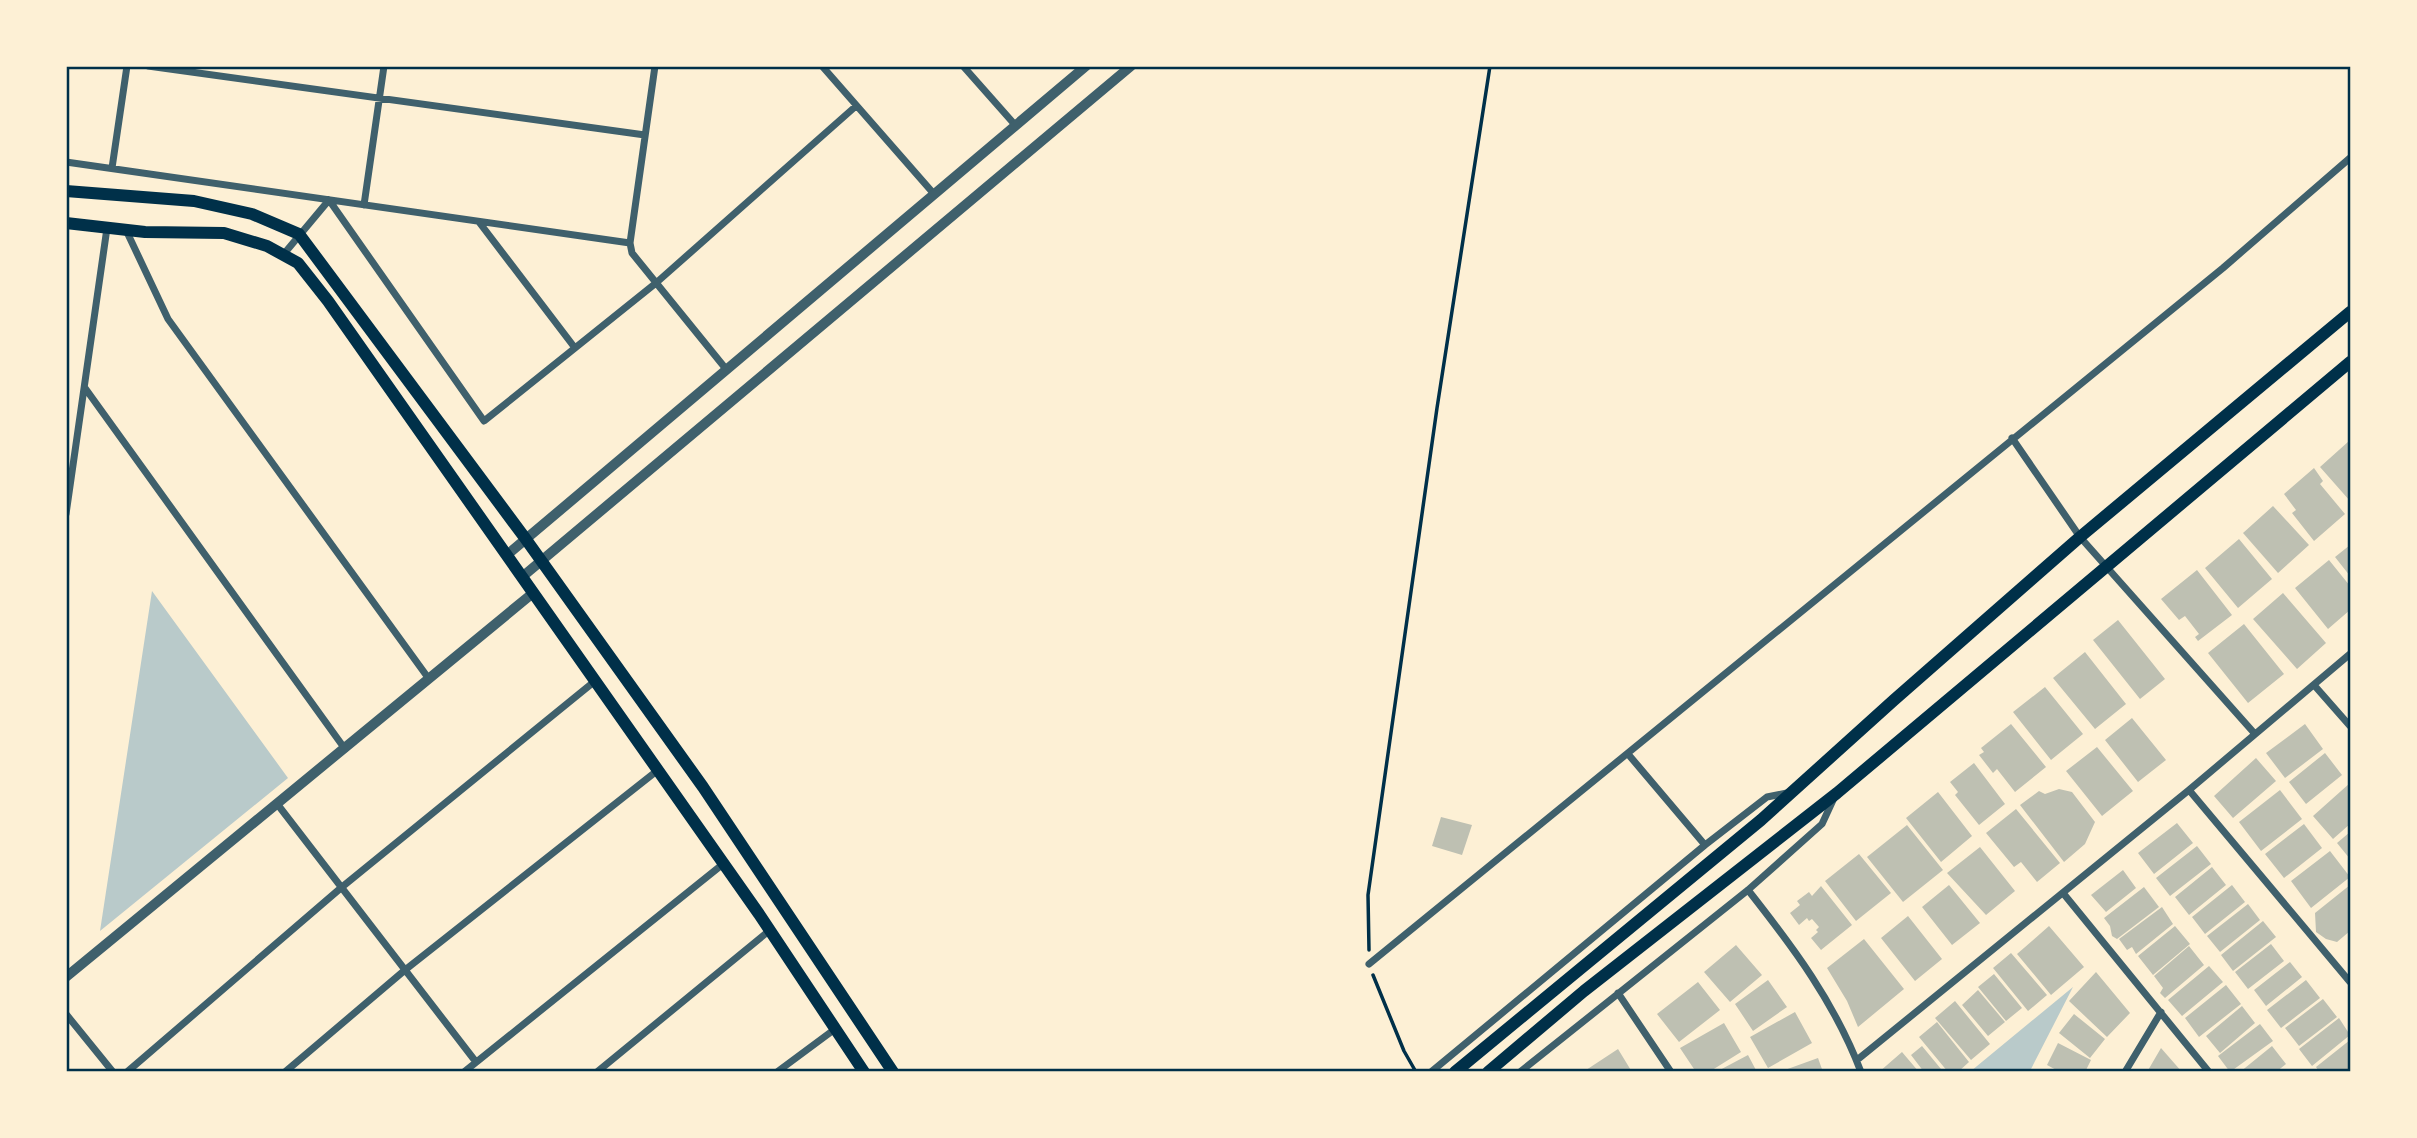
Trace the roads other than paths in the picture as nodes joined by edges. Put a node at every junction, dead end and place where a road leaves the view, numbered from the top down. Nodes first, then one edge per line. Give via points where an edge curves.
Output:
1 (127, 66) edge
2 (148, 66) edge
3 (384, 66) edge
4 (655, 66) edge
5 (822, 66) edge
6 (963, 66) edge
7 (1086, 66) edge
8 (1131, 66) edge
9 (380, 97) junction
10 (856, 106) junction
11 (1016, 126) junction
12 (645, 135) junction
13 (2350, 158) edge
14 (66, 162) edge
15 (113, 168) junction
16 (66, 191) edge
17 (934, 194) junction
18 (329, 200) junction
19 (364, 205) junction
20 (479, 222) junction
21 (66, 223) edge
22 (107, 228) junction
23 (126, 230) junction
24 (299, 233) junction
25 (630, 243) junction
26 (283, 254) junction
27 (656, 283) junction
28 (2350, 312) edge
29 (575, 348) junction
30 (2350, 362) edge
31 (726, 369) junction
32 (85, 388) junction
33 (2011, 439) junction
34 (66, 514) edge
35 (2080, 537) junction
36 (526, 538) junction
37 (507, 555) junction
38 (542, 561) junction
39 (2105, 568) junction
40 (522, 577) junction
41 (534, 593) junction
42 (2350, 654) edge
43 (429, 679) junction
44 (595, 681) junction
45 (2314, 685) junction
46 (2350, 726) edge
47 (2255, 734) junction
48 (345, 749) junction
49 (1628, 754) junction
50 (658, 770) junction
51 (2189, 790) junction
52 (1796, 791) junction
53 (1836, 793) junction
54 (278, 804) junction
55 (1706, 845) junction
56 (723, 864) junction
57 (342, 887) junction
58 (1748, 890) junction
59 (2063, 893) junction
60 (770, 930) junction
61 (1368, 964) road end
62 (405, 970) junction
63 (66, 978) edge
64 (2350, 982) edge
65 (1618, 993) junction
66 (2161, 1012) junction
67 (66, 1014) edge
68 (836, 1028) junction
69 (1857, 1060) junction
70 (476, 1062) junction
71 (113, 1072) edge
72 (127, 1072) edge
73 (285, 1072) edge
74 (464, 1072) edge
75 (597, 1072) edge
76 (777, 1072) edge
77 (864, 1072) edge
78 (893, 1072) edge
79 (1431, 1072) edge
80 (1455, 1072) edge
81 (1488, 1072) edge
82 (1520, 1072) edge
83 (1671, 1072) edge
84 (1861, 1072) edge
85 (2125, 1072) edge
86 (2209, 1072) edge

1 - 15 street
2 - 9 street
3 - 9 street
4 - 12 street
5 - 10 street
6 - 11 street
7 - 11 street
8 - 38 street
9 - 12 street
9 - 19 street
10 - 17 street
10 - 27 street
11 - 17 street
12 - 25 street
13 - 33 street via 2223,268
14 - 15 street
15 - 18 street
16 - 24 main road via 194,201 252,214
17 - 31 street
18 - 19 street
18 - 24 street
18 - 29 street via 484,421
19 - 20 street
20 - 25 street
20 - 29 street
21 - 22 main road
22 - 23 main road
22 - 32 street
23 - 26 main road via 224,233
23 - 43 street via 168,319
24 - 26 street
24 - 36 main road
25 - 27 street via 632,253
26 - 37 main road via 298,263 328,301
27 - 29 street
27 - 31 street
28 - 35 main road
30 - 39 main road
31 - 36 street
32 - 34 street
32 - 48 street
33 - 35 street
33 - 49 street
35 - 39 street
35 - 52 main road
36 - 37 street
36 - 38 main road
37 - 40 main road
38 - 40 street
38 - 78 main road via 703,787
39 - 47 street
39 - 53 main road
40 - 41 main road
41 - 43 street
41 - 44 main road
42 - 45 street
43 - 48 street
44 - 50 main road
44 - 57 street
45 - 46 street
45 - 47 street
47 - 51 street
48 - 54 street
49 - 55 street
49 - 61 street
50 - 56 main road
50 - 62 street
51 - 59 street
51 - 64 street
52 - 55 street via 1767,797
52 - 80 main road
53 - 58 street via 1822,824
53 - 81 main road
54 - 57 street
54 - 63 street
55 - 79 street
56 - 60 main road
56 - 70 street
57 - 62 street
57 - 72 street
58 - 65 street
58 - 69 street via 1798,954
59 - 66 street
59 - 69 street
60 - 68 main road
60 - 75 street
62 - 70 street
62 - 73 street
65 - 82 street
65 - 83 street
66 - 85 street
66 - 86 street
67 - 71 street
68 - 76 street
68 - 77 main road
69 - 84 street
70 - 74 street

